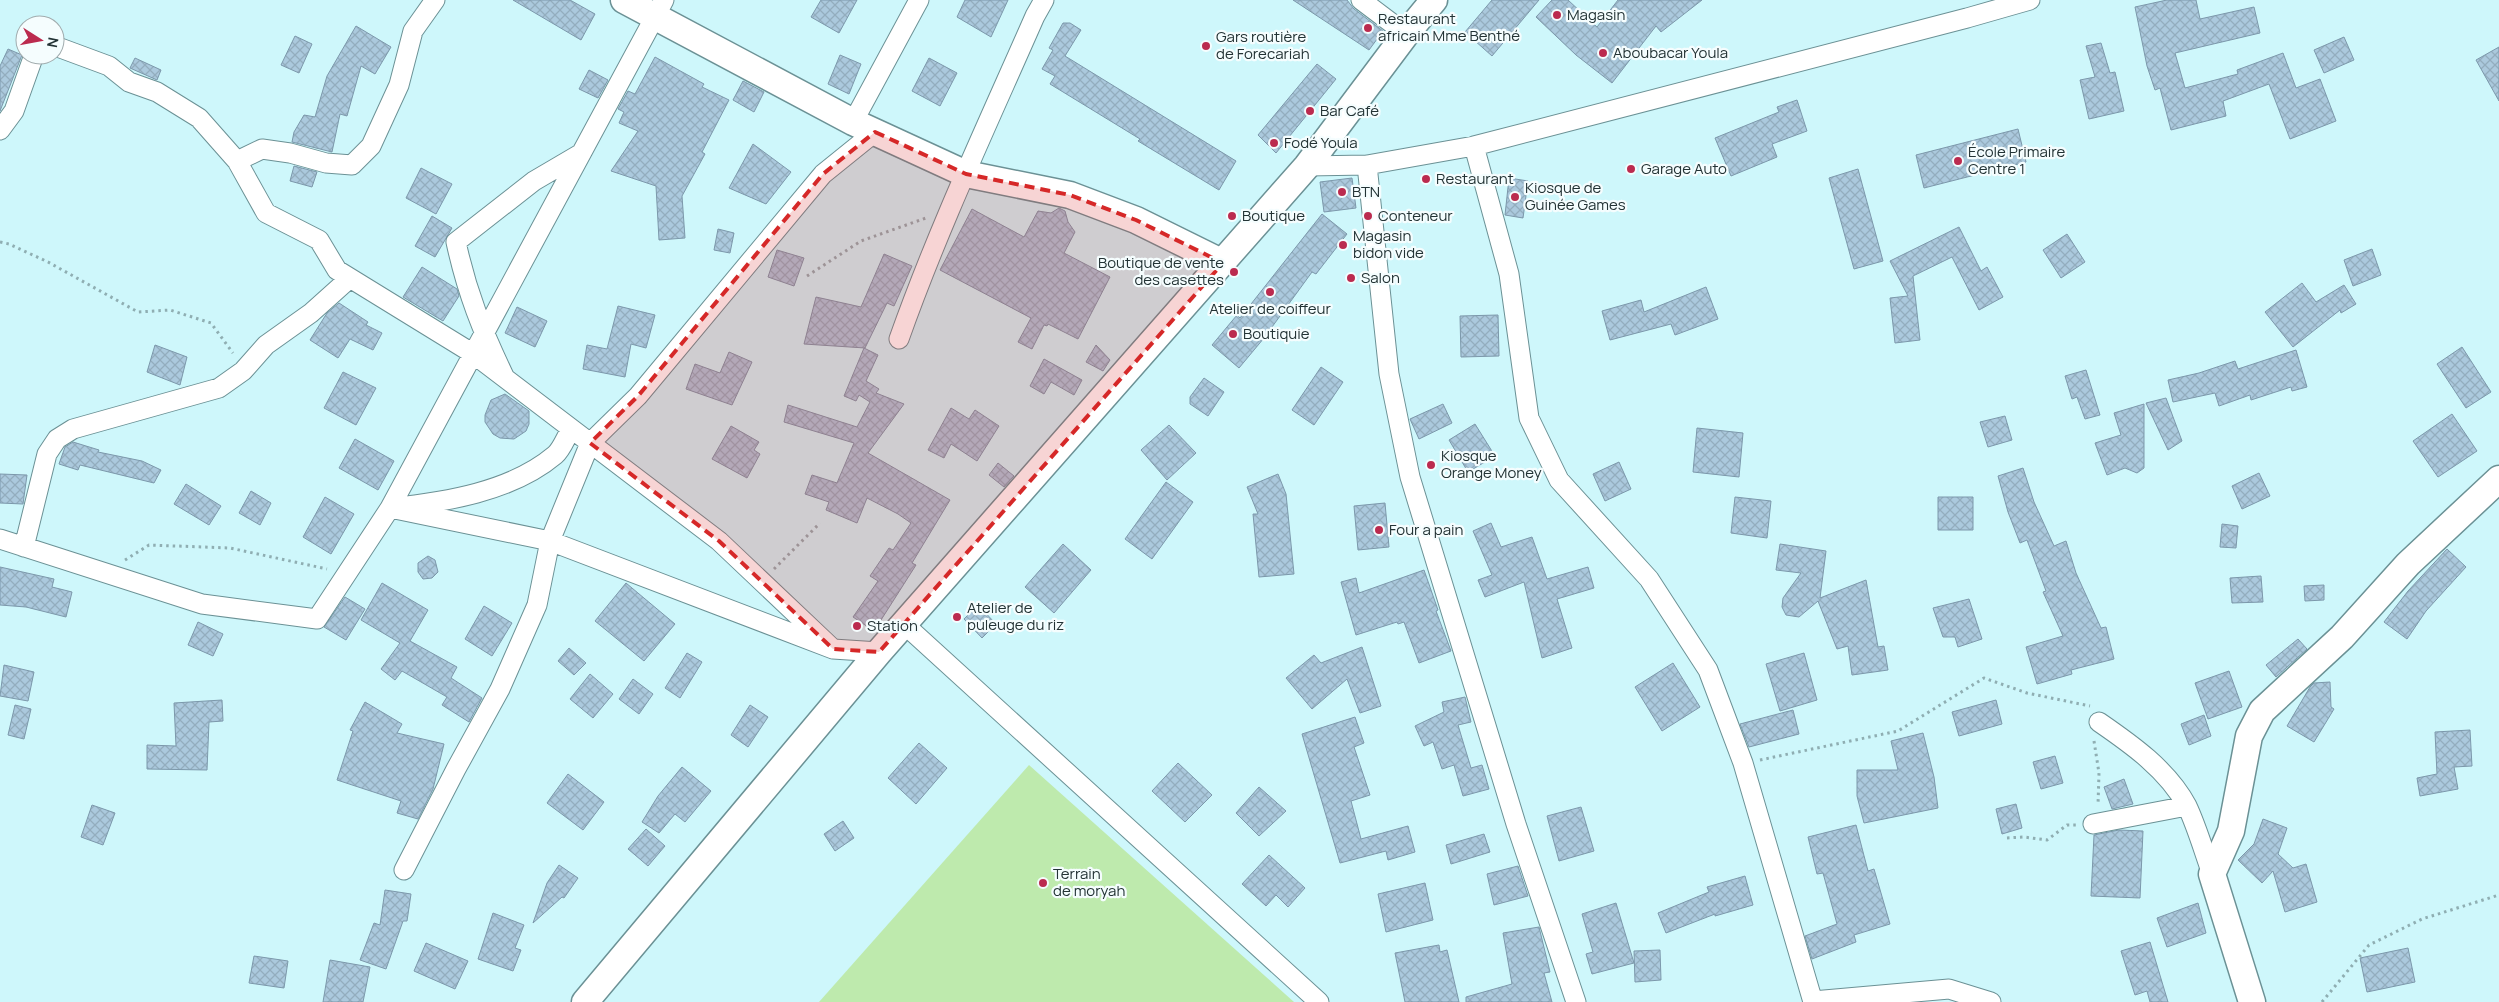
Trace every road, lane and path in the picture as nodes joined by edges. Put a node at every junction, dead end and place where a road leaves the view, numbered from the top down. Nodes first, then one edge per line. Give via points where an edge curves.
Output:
1 (435, 0) edge
2 (624, 0) edge
3 (919, 0) edge
4 (1044, 0) edge
5 (1361, 0) edge
6 (1434, 0) edge
7 (2030, 0) edge
8 (659, 8) edge
9 (1406, 34) junction
10 (65, 50) edge
11 (30, 65) edge
12 (864, 127) junction
13 (0, 130) edge
14 (1474, 146) junction
15 (580, 154) junction
16 (237, 161) junction
17 (1367, 164) junction
18 (1307, 166) junction
19 (966, 174) junction
20 (946, 219) junction
21 (0, 242) edge
22 (1224, 263) junction
23 (807, 276) dead end
24 (350, 278) junction
25 (483, 332) junction
26 (899, 339) dead end
27 (472, 353) junction
28 (243, 371) junction
29 (506, 379) junction
30 (571, 429) junction
31 (590, 443) junction
32 (2499, 479) edge
33 (390, 508) junction
34 (820, 523) dead end
35 (0, 539) edge
36 (550, 541) junction
37 (24, 547) junction
38 (104, 572) junction
39 (347, 573) junction
40 (762, 581) junction
41 (904, 624) junction
42 (833, 649) junction
43 (879, 652) junction
44 (2099, 722) junction
45 (1744, 763) junction
46 (2186, 806) junction
47 (2092, 824) junction
48 (2007, 838) dead end
49 (404, 870) dead end
50 (2212, 874) junction
51 (2499, 895) edge
52 (595, 998) edge
53 (1813, 1001) edge
54 (1319, 1002) edge
55 (1576, 1002) edge
56 (1991, 1002) edge
57 (2252, 1002) edge
58 (2322, 1002) edge

1 - 16 street via 413,30 399,85 371,146 352,165 326,163 262,149
2 - 8 street
3 - 12 street
4 - 19 street
5 - 9 street
6 - 9 street
7 - 14 street
8 - 12 street
8 - 15 street
9 - 18 street
10 - 16 street via 109,66 129,82 157,92 198,118
11 - 13 street via 14,111
12 - 19 street
12 - 31 street via 638,396
14 - 17 street
14 - 45 street via 1509,274 1529,418 1559,480 1649,579 1708,670
15 - 25 street
15 - 25 street via 534,181 456,242
16 - 24 street via 266,213 320,240 337,270
17 - 18 street
17 - 55 street via 1389,374 1410,477 1516,824
18 - 22 street
19 - 20 street
19 - 22 street via 1070,195 1136,220
20 - 23 path via 932,216 861,241
20 - 26 street
21 - 28 path via 48,262 138,312 170,310 210,323 230,347
22 - 41 street
24 - 27 street
24 - 28 street via 311,313 266,345
25 - 27 street
25 - 29 street
27 - 29 street
27 - 33 street
28 - 37 street via 219,388 73,429 57,439 48,454
29 - 30 street
30 - 31 street
30 - 33 street via 556,454 511,482 442,502
31 - 36 street
31 - 40 street via 719,541
32 - 50 street via 2408,564 2342,638 2262,711 2249,736 2230,831
33 - 36 street
33 - 39 street
34 - 40 path
35 - 37 street
36 - 42 street
36 - 49 street via 537,605 500,689
37 - 38 street
38 - 39 path via 149,544 230,548
38 - 39 street via 202,604 317,619
40 - 42 street
41 - 43 street
41 - 54 street
42 - 43 street
43 - 52 street
44 - 45 path via 2095,707 2026,693 1984,678 1898,731
44 - 46 street via 2149,760
44 - 47 path via 2094,738 2099,797
45 - 53 street
46 - 47 street
46 - 50 street
47 - 48 path via 2068,825 2047,840
50 - 57 street
51 - 58 path via 2422,919 2369,945
53 - 56 street via 1949,989

